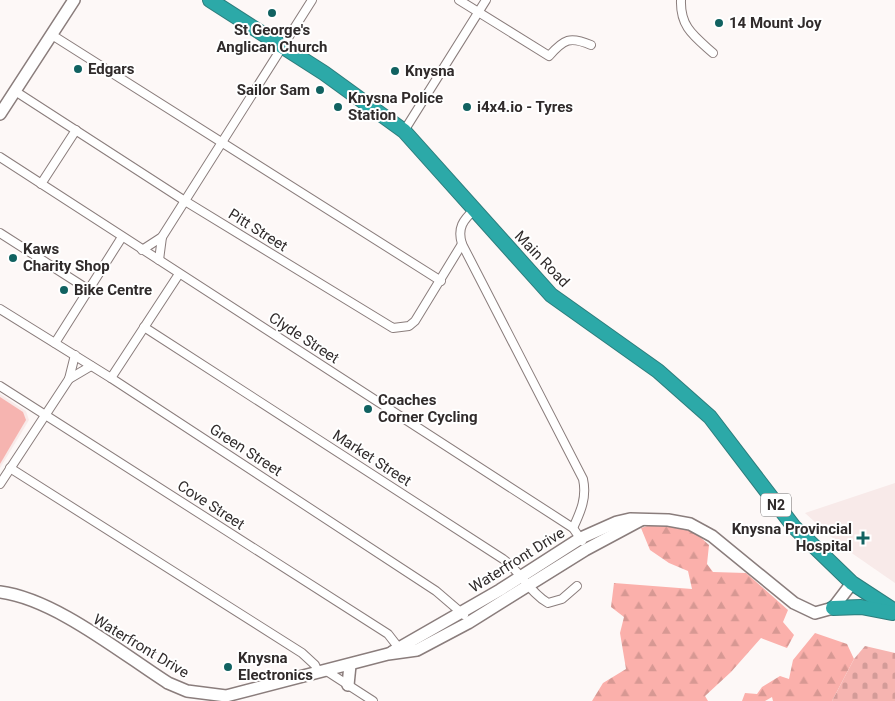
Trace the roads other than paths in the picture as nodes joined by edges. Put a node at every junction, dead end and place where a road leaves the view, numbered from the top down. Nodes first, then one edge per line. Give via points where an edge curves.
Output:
1 (74, 0) edge
2 (210, 0) edge
3 (312, 0) edge
4 (459, 0) edge
5 (486, 0) edge
6 (681, 0) edge
7 (478, 12) junction
8 (52, 35) junction
9 (591, 44) dead end
10 (282, 46) junction
11 (713, 53) dead end
12 (15, 91) junction
13 (0, 114) edge
14 (76, 130) junction
15 (404, 131) junction
16 (221, 143) junction
17 (0, 157) edge
18 (41, 184) junction
19 (185, 201) junction
20 (475, 209) junction
21 (0, 233) edge
22 (162, 236) junction
23 (122, 237) junction
24 (462, 244) junction
25 (142, 250) junction
26 (159, 260) junction
27 (179, 274) junction
28 (441, 281) junction
29 (88, 290) junction
30 (0, 309) edge
31 (144, 327) junction
32 (55, 343) junction
33 (75, 356) junction
34 (91, 366) junction
35 (111, 378) junction
36 (69, 379) junction
37 (0, 386) edge
38 (44, 414) junction
39 (10, 468) junction
40 (0, 484) edge
41 (641, 520) junction
42 (573, 528) junction
43 (581, 538) junction
44 (585, 550) junction
45 (525, 580) junction
46 (852, 583) junction
47 (577, 586) dead end
48 (0, 592) edge
49 (833, 608) junction
50 (462, 612) junction
51 (895, 612) edge
52 (468, 623) junction
53 (401, 650) junction
54 (350, 665) junction
55 (322, 671) junction
56 (348, 684) junction
57 (373, 701) edge

1 - 8 street
2 - 10 highway, Main Road / N2
3 - 10 street
4 - 7 street
5 - 7 street
6 - 11 street via 682,20
7 - 9 street via 549,56 570,39
7 - 15 street
8 - 12 street
8 - 16 street
10 - 15 highway, Main Road / N2
10 - 16 street
12 - 13 street
12 - 14 street, Pitt Street
14 - 18 street
14 - 19 street, Pitt Street
15 - 20 highway, Main Road / N2
16 - 19 street
16 - 28 street
17 - 18 street, Clyde Street
18 - 23 street, Clyde Street
19 - 22 street
19 - 28 street, Pitt Street via 393,328 409,326 415,321
20 - 24 street via 461,224
20 - 46 highway, Main Road / N2 via 551,295 658,371 710,417 794,527
21 - 29 street
22 - 25 street
22 - 26 street
23 - 25 street, Clyde Street
23 - 29 street
24 - 28 street, Pitt Street
24 - 42 street via 583,479 584,500
25 - 26 street, Clyde Street
26 - 27 street, Clyde Street
27 - 31 street
27 - 42 street, Clyde Street
29 - 32 street
30 - 32 street, Green Street
31 - 35 street
31 - 45 street, Market Street via 503,559
32 - 33 street, Green Street
33 - 34 street, Green Street
33 - 36 street
34 - 35 street, Green Street
34 - 36 street
35 - 50 street, Green Street via 436,591
36 - 38 street
37 - 38 street, Cove Street
38 - 39 street
38 - 53 street, Cove Street via 388,634
39 - 40 street
39 - 55 street via 302,653
41 - 43 street, Waterfront Drive via 617,522
41 - 44 street, Waterfront Drive
41 - 49 street, Waterfront Drive via 690,524 712,536 806,610 815,613
42 - 43 street, Clyde Street
43 - 44 street, Clyde Street
43 - 45 street, Waterfront Drive
44 - 45 street, Waterfront Drive
45 - 47 street, Market Street via 538,598 548,603 562,599
45 - 50 street, Waterfront Drive
45 - 52 street, Waterfront Drive
46 - 49 street
46 - 51 highway, N2
48 - 55 street, Waterfront Drive via 23,596 48,607 168,683 187,691 226,696
49 - 51 highway via 861,607
50 - 52 street, Green Street
50 - 53 street, Waterfront Drive
52 - 53 street, Waterfront Drive via 429,644
53 - 54 street, Waterfront Drive
54 - 55 street, Waterfront Drive
54 - 56 street
55 - 56 street
56 - 57 street

